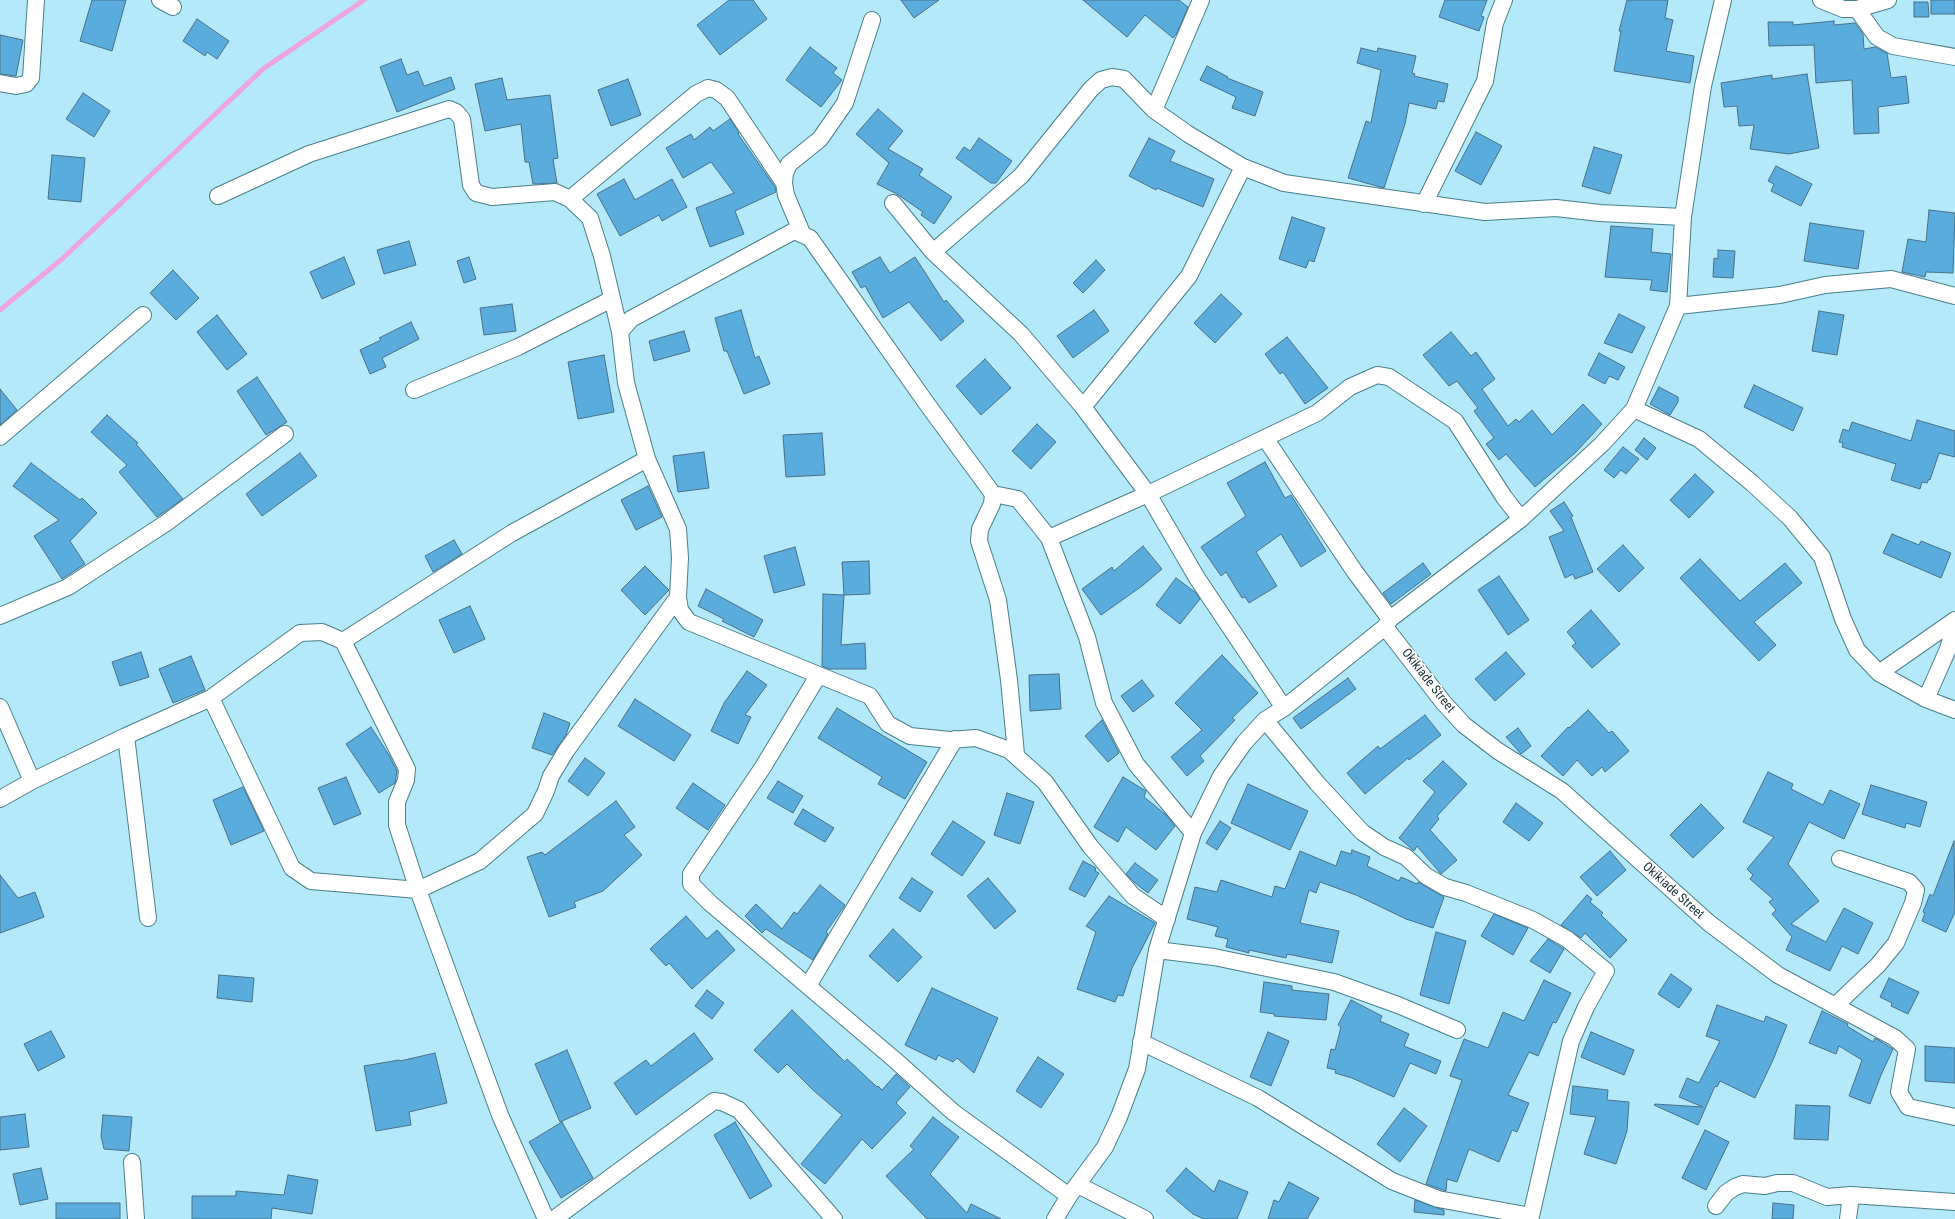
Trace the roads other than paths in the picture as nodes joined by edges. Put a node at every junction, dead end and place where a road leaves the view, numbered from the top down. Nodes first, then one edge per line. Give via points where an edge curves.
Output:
1 (36, 0) edge
2 (1201, 0) edge
3 (1504, 0) edge
4 (1723, 0) edge
5 (1820, 0) edge
6 (1888, 0) edge
7 (1856, 9) junction
8 (872, 20) dead end
9 (1955, 57) edge
10 (0, 84) edge
11 (1154, 110) junction
12 (1243, 167) junction
13 (784, 183) junction
14 (218, 196) dead end
15 (570, 198) junction
16 (893, 203) dead end
17 (1424, 204) junction
18 (1683, 217) junction
19 (802, 233) junction
20 (933, 252) junction
21 (1955, 296) edge
22 (612, 299) junction
23 (1678, 306) junction
24 (143, 315) dead end
25 (620, 332) junction
26 (414, 390) dead end
27 (1083, 407) junction
28 (1634, 409) junction
29 (284, 434) dead end
30 (0, 438) edge
31 (1265, 438) junction
32 (647, 459) junction
33 (993, 494) junction
34 (1148, 494) junction
35 (1521, 519) junction
36 (1049, 538) junction
37 (678, 597) junction
38 (0, 616) edge
39 (1955, 620) edge
40 (1388, 623) junction
41 (1955, 625) edge
42 (343, 641) junction
43 (1879, 673) junction
44 (818, 676) junction
45 (211, 698) junction
46 (1926, 699) junction
47 (0, 707) edge
48 (1284, 708) junction
49 (1955, 710) edge
50 (1265, 720) junction
51 (126, 736) junction
52 (955, 739) junction
53 (1016, 754) junction
54 (32, 781) junction
55 (0, 799) edge
56 (1193, 833) junction
57 (1840, 859) dead end
58 (418, 890) junction
59 (148, 918) dead end
60 (1167, 919) junction
61 (1157, 950) junction
62 (808, 986) junction
63 (1836, 1005) junction
64 (1457, 1030) dead end
65 (1141, 1042) junction
66 (1955, 1116) edge
67 (132, 1162) dead end
68 (1074, 1190) junction
69 (1851, 1195) junction
70 (1955, 1202) edge
71 (1716, 1206) dead end
72 (1530, 1218) edge
73 (136, 1219) edge
74 (546, 1219) edge
75 (554, 1219) edge
76 (833, 1219) edge
77 (1055, 1219) edge
78 (1145, 1219) edge
79 (1848, 1219) edge

1 - 10 street via 31,78 26,84 16,86
2 - 11 street
3 - 17 street via 1495,23 1485,81
4 - 18 street via 1703,86
5 - 7 street via 1843,9
6 - 7 street
7 - 9 street via 1877,37 1893,46
8 - 13 street via 845,103 820,139 789,164
11 - 12 street
11 - 20 street via 1124,79 1112,77 1101,80 1021,176
12 - 17 street via 1284,182
12 - 27 street via 1189,276
13 - 15 street via 727,98 708,88 696,94
13 - 19 street via 786,195
14 - 15 street via 309,154 449,109 462,119 471,185 476,193 492,197 555,192
15 - 22 street via 590,218
16 - 20 street
17 - 18 street via 1485,212 1556,208
18 - 23 street
19 - 25 street via 794,231 631,319
19 - 33 street via 810,238
20 - 27 street via 1021,334
21 - 23 street via 1891,279
22 - 25 street
22 - 26 street via 518,347
23 - 28 street
24 - 30 street
25 - 32 street via 626,383
27 - 34 street
28 - 35 street via 1602,444
28 - 43 street via 1699,439 1790,518 1822,557 1843,619 1857,650
29 - 38 street via 166,523 68,587
31 - 34 street
31 - 35 street via 1317,413 1350,387 1377,375 1389,377 1456,421 1504,497
31 - 40 street, Okikiade Street
32 - 37 street via 678,529
32 - 42 street via 512,533
33 - 36 street via 1018,499
33 - 53 street via 992,504 980,529 979,541 998,600
34 - 36 street
34 - 48 street via 1197,578
35 - 40 street
36 - 56 street via 1087,636 1104,702 1136,764
37 - 44 street via 680,610 689,622
37 - 58 street via 566,751 551,776 535,814 480,861
39 - 43 street
40 - 48 street
40 - 63 street, Okikiade Street via 1443,702 1464,725 1498,751 1562,791 1709,923 1778,975
41 - 46 street
42 - 45 street via 322,632 300,633
42 - 58 street via 407,769 406,780 397,802 397,825
43 - 46 street
44 - 52 street via 870,696 888,724 910,736
44 - 62 street via 763,767 692,874 691,884
45 - 51 street
45 - 58 street via 292,868 311,881
46 - 49 street
47 - 54 street
48 - 50 street
50 - 56 street via 1244,743 1222,776
50 - 72 street via 1362,832 1384,847 1406,857 1426,876 1445,887 1533,920 1567,939 1606,971 1586,1006 1571,1041
51 - 54 street
51 - 59 street
52 - 53 street via 976,738
52 - 62 street
53 - 60 street via 1045,782 1090,846 1132,896
54 - 55 street
56 - 60 street
57 - 63 street via 1909,882 1916,890 1913,904 1896,943 1878,965
58 - 74 street via 500,1115
60 - 61 street
61 - 64 street via 1214,957 1334,982
61 - 65 street
62 - 68 street via 953,1112
63 - 66 street, Okikiade Street via 1894,1038 1907,1049 1899,1092 1908,1107
65 - 68 street via 1137,1069 1106,1146
65 - 72 street via 1258,1098 1392,1181 1438,1199
67 - 73 street
68 - 77 street
68 - 78 street
69 - 70 street
69 - 71 street via 1827,1197 1792,1183 1755,1186 1743,1184 1726,1193
69 - 79 street
75 - 76 street via 714,1101 739,1110

